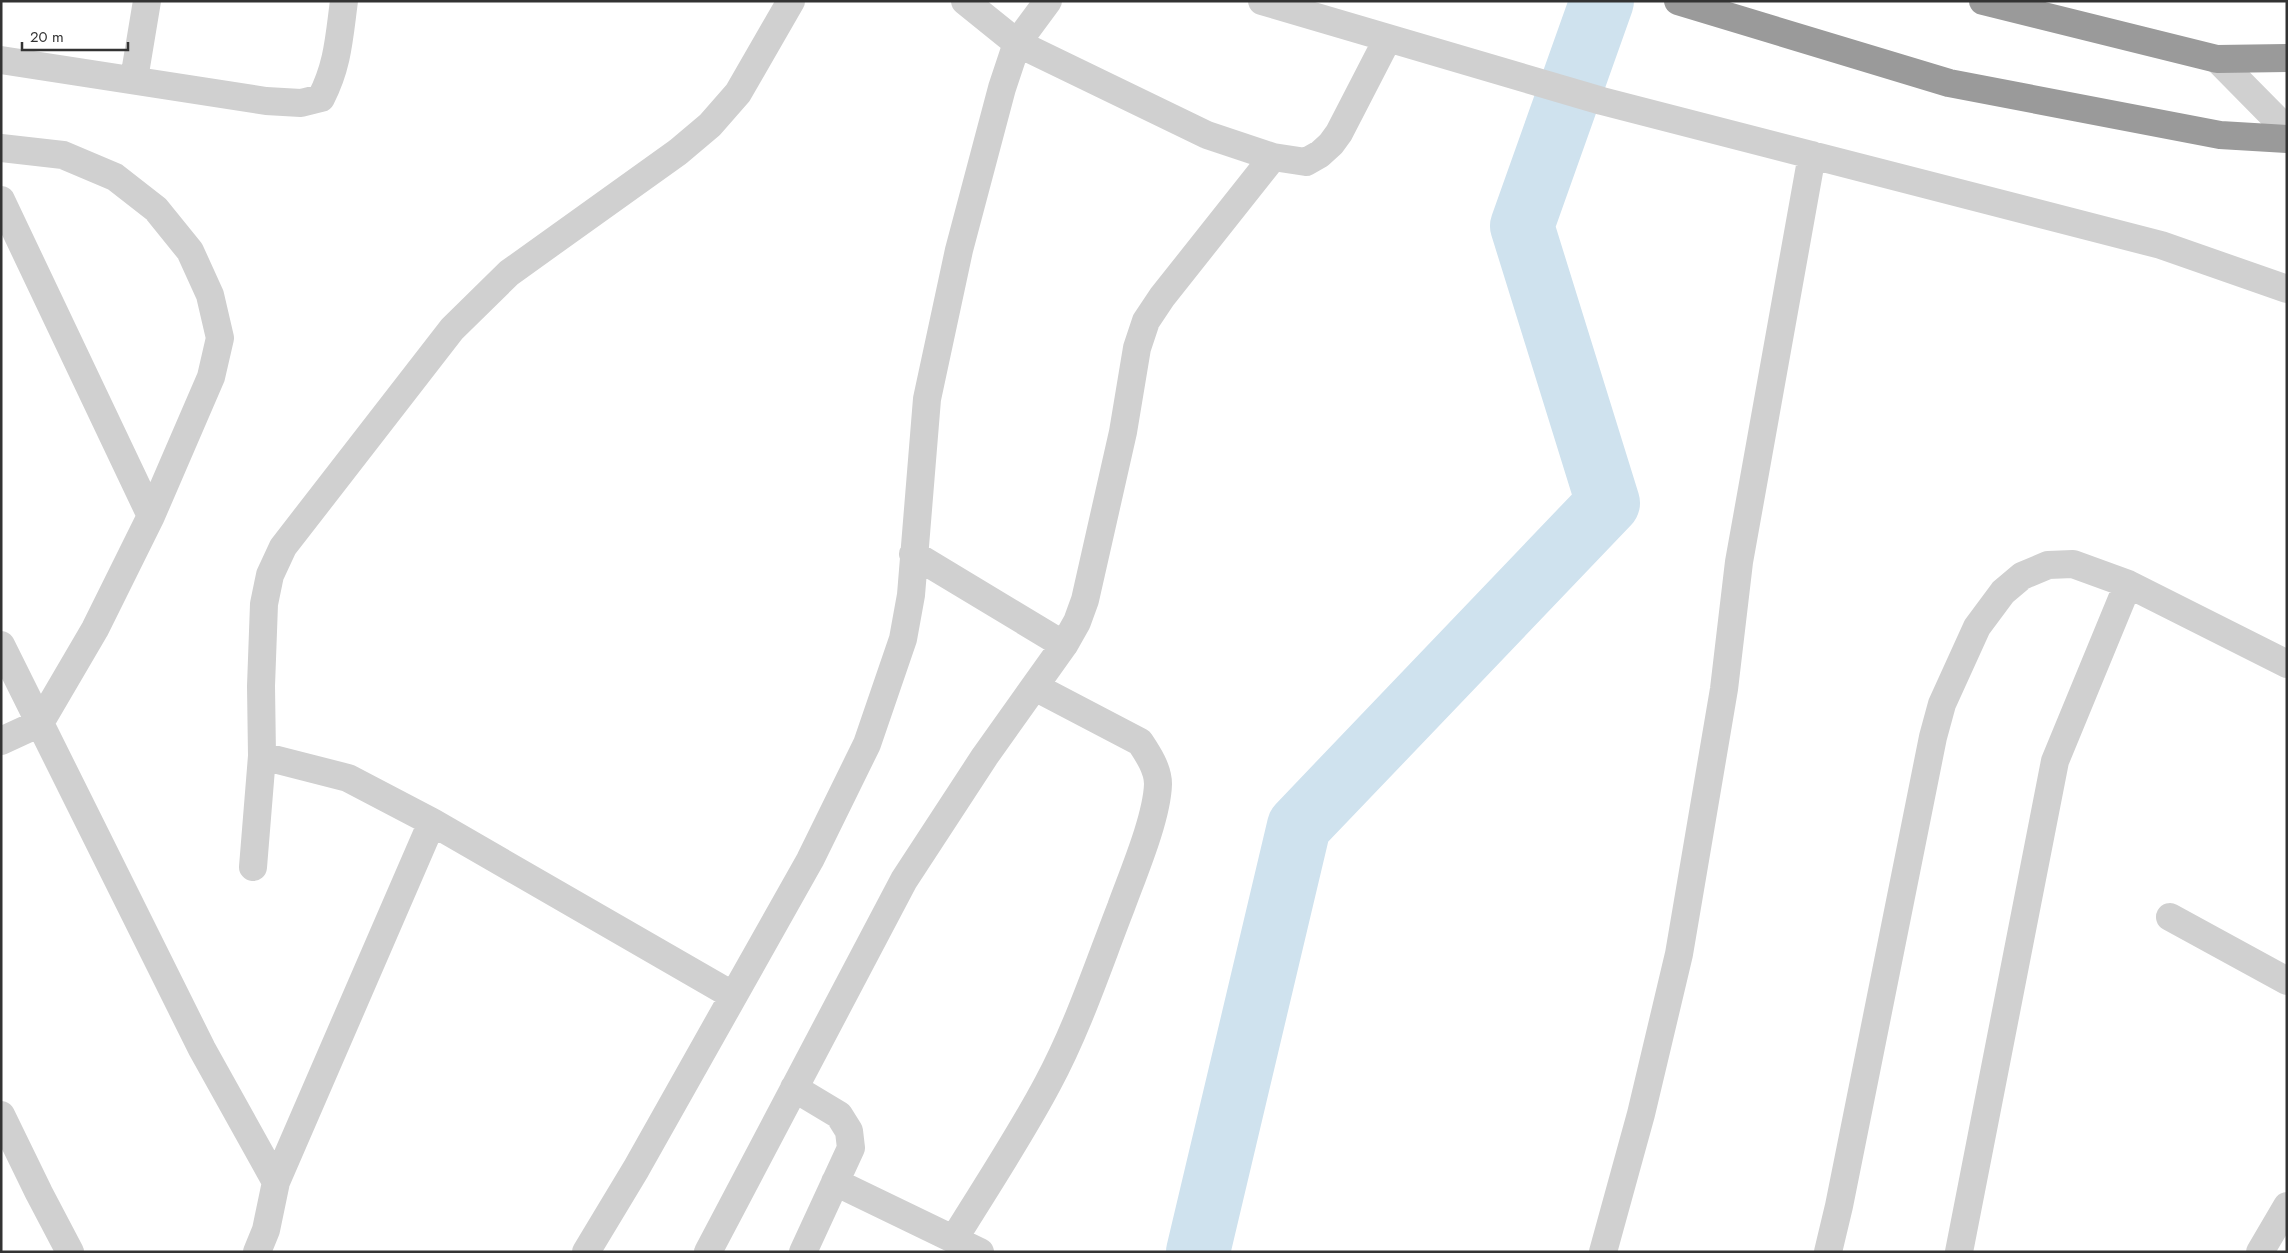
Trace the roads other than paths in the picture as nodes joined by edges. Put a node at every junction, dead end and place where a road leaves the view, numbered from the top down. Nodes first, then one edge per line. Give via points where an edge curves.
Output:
1 (147, 1) edge
2 (344, 1) edge
3 (791, 1) edge
4 (965, 1) edge
5 (1048, 1) edge
6 (1262, 1) edge
7 (1678, 1) edge
8 (1983, 1) edge
9 (1388, 38) junction
10 (1017, 43) junction
11 (2287, 58) edge
12 (1, 60) edge
13 (2217, 60) junction
14 (134, 79) junction
15 (2287, 130) edge
16 (2287, 139) edge
17 (1, 148) edge
18 (1273, 156) junction
19 (1812, 156) junction
20 (1, 200) edge
21 (2287, 289) edge
22 (151, 516) junction
23 (913, 554) junction
24 (2128, 584) junction
25 (1, 645) edge
26 (1064, 645) junction
27 (2287, 664) edge
28 (1035, 687) junction
29 (40, 723) junction
30 (1, 741) edge
31 (262, 756) junction
32 (432, 822) junction
33 (253, 867) dead end
34 (2170, 916) dead end
35 (2287, 981) edge
36 (732, 995) junction
37 (794, 1088) junction
38 (1, 1115) edge
39 (276, 1182) junction
40 (835, 1182) junction
41 (2287, 1206) edge
42 (954, 1239) junction
43 (70, 1252) edge
44 (257, 1252) edge
45 (586, 1252) edge
46 (708, 1252) edge
47 (803, 1252) edge
48 (980, 1252) edge
49 (1603, 1252) edge
50 (1828, 1252) edge
51 (1959, 1252) edge
52 (2260, 1252) edge

1 - 14 street
2 - 14 street via 332,77 320,98 301,103 266,101
3 - 31 street via 738,93 710,125 678,152 509,273 481,299 452,329 283,546 270,576 264,604
4 - 10 street
5 - 10 street
6 - 9 street
7 - 16 highway via 1949,82 2220,135
8 - 13 highway
9 - 18 street via 1331,144 1306,162
9 - 19 street via 1602,101
10 - 18 street via 1207,135
10 - 23 street via 1002,88 960,250 927,399
11 - 13 highway
12 - 14 street
13 - 15 street
17 - 22 street via 63,155 115,177 156,209 190,251 210,294 220,338 211,377
18 - 26 street via 1146,321 1137,348 1123,432 1084,600 1077,622
19 - 21 street via 2161,245
19 - 49 street via 1739,562 1724,689 1679,954 1641,1114
20 - 22 street
22 - 29 street via 95,629
23 - 26 street
23 - 36 street via 911,595 903,640 867,744 810,860
24 - 27 street
24 - 50 street via 2073,564 2048,565 2022,576 2002,592 1977,627 1956,672 1942,704 1934,737
24 - 51 street via 2055,761
25 - 29 street
26 - 28 street
28 - 37 street via 985,756 904,880
28 - 42 street via 1140,742 1150,758 1158,782 1156,803 1134,873 1078,1020 1009,1151
29 - 30 street
29 - 39 street via 202,1049
31 - 32 street via 348,778
31 - 33 street
32 - 36 street
32 - 39 street
34 - 35 street
36 - 45 street
37 - 40 street via 839,1115 849,1131 851,1148
37 - 46 street
38 - 43 street
39 - 44 street via 266,1230
40 - 42 street
40 - 47 street
41 - 52 street
42 - 48 street

